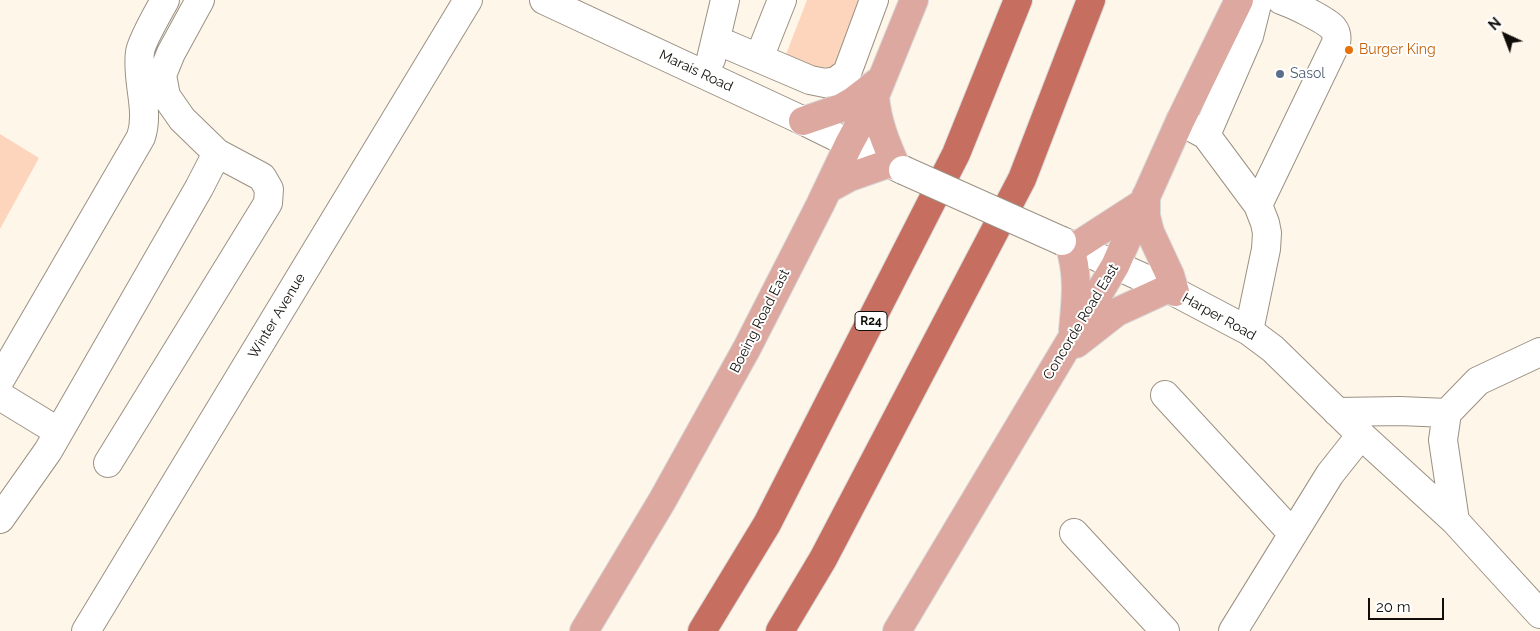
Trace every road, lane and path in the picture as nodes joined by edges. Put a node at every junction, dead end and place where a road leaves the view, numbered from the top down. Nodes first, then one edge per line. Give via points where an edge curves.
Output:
1 (165, 0) edge
2 (200, 0) edge
3 (468, 0) edge
4 (544, 0) edge
5 (725, 0) edge
6 (742, 0) edge
7 (782, 0) edge
8 (874, 0) edge
9 (914, 0) edge
10 (1018, 0) edge
11 (1091, 0) edge
12 (1281, 0) edge
13 (1250, 6) edge
14 (722, 43) junction
15 (759, 58) junction
16 (707, 77) junction
17 (879, 87) junction
18 (803, 121) junction
19 (1180, 121) junction
20 (1206, 135) junction
21 (848, 144) junction
22 (217, 154) junction
23 (896, 167) junction
24 (828, 189) junction
25 (1144, 199) junction
26 (1258, 205) junction
27 (1069, 244) junction
28 (1115, 266) junction
29 (1171, 290) junction
30 (1250, 331) junction
31 (1067, 348) junction
32 (1540, 352) edge
33 (0, 380) edge
34 (1165, 395) dead end
35 (0, 396) edge
36 (1338, 412) junction
37 (1447, 413) junction
38 (59, 432) junction
39 (1361, 434) junction
40 (108, 463) dead end
41 (0, 518) edge
42 (1455, 521) junction
43 (1074, 533) dead end
44 (1293, 534) junction
45 (1540, 614) edge
46 (86, 631) edge
47 (584, 631) edge
48 (702, 631) edge
49 (780, 631) edge
50 (897, 631) edge
51 (1165, 631) edge
52 (1233, 631) edge

1 - 33 street via 140,50 145,118 141,138
2 - 22 street via 162,75 166,96 182,119
3 - 46 street, Winter Avenue
4 - 16 street, Marais Road
5 - 14 street
6 - 14 street
7 - 15 street
8 - 15 street via 847,73 836,82 810,80
9 - 17 main road, Boeing Road East
10 - 48 highway, R24 via 956,154 767,524
11 - 49 highway via 1022,179 823,559
12 - 26 street via 1328,24 1335,31 1336,43
13 - 19 main road, Concorde Road East
13 - 20 street via 1247,42
14 - 15 street
14 - 16 street
16 - 18 street, Marais Road
17 - 18 main road via 841,108
17 - 21 main road, Boeing Road East
17 - 23 main road via 876,108 880,127
18 - 21 street, Marais Road
19 - 20 street
19 - 25 main road, Concorde Road East
20 - 26 street
21 - 23 street, Harper Road
21 - 24 main road, Boeing Road East
22 - 38 street
22 - 40 street via 262,177 269,189 268,204
23 - 24 main road via 850,177
23 - 27 street, Harper Road, bridge
24 - 47 main road, Boeing Road East via 747,348 662,501
25 - 27 main road
25 - 28 main road, Concorde Road East
25 - 29 main road via 1150,232 1170,275
26 - 30 street via 1267,233 1266,249
27 - 28 street, Harper Road
27 - 31 main road via 1077,289
28 - 29 street, Harper Road
28 - 31 main road, Concorde Road East
29 - 30 street, Harper Road
29 - 31 main road via 1117,312
30 - 36 street, Harper Road
31 - 50 main road, Concorde Road East
32 - 37 street via 1478,381
34 - 44 street
35 - 38 street
36 - 37 street
36 - 39 street, Harper Road
37 - 42 street via 1443,440
38 - 41 street
39 - 42 street, Harper Road
39 - 44 street via 1330,474
42 - 45 street, Harper Road
43 - 51 street
44 - 52 street

